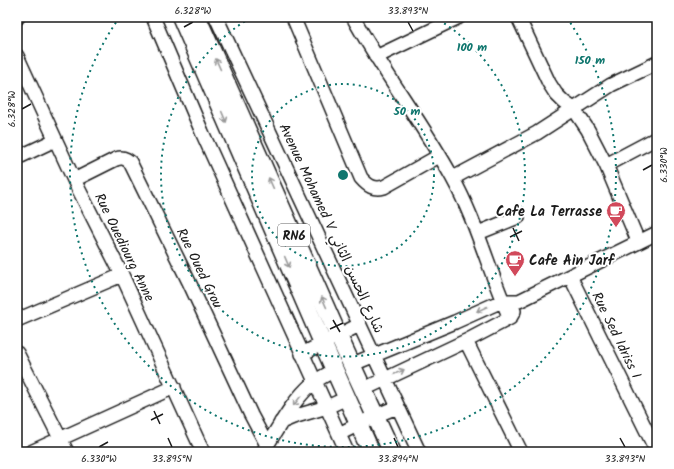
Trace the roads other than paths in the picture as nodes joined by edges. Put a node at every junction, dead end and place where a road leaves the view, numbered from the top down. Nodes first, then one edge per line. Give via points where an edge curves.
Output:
1 (153, 17) edge
2 (181, 17) edge
3 (197, 17) edge
4 (216, 17) edge
5 (293, 17) edge
6 (353, 17) edge
7 (459, 17) edge
8 (518, 17) edge
9 (17, 56) edge
10 (376, 57) junction
11 (657, 63) edge
12 (574, 109) junction
13 (657, 138) edge
14 (55, 140) junction
15 (439, 156) junction
16 (17, 158) edge
17 (606, 165) junction
18 (453, 178) junction
19 (74, 180) junction
20 (518, 217) dead end
21 (478, 233) junction
22 (657, 233) edge
23 (638, 242) junction
24 (122, 275) junction
25 (570, 276) junction
26 (502, 300) junction
27 (520, 301) junction
28 (510, 318) junction
29 (17, 320) edge
30 (359, 326) junction
31 (338, 336) junction
32 (466, 341) junction
33 (323, 344) junction
34 (17, 353) edge
35 (302, 354) junction
36 (373, 355) junction
37 (353, 364) junction
38 (335, 370) junction
39 (384, 379) junction
40 (315, 382) junction
41 (174, 387) junction
42 (364, 389) junction
43 (347, 398) junction
44 (327, 407) junction
45 (397, 407) junction
46 (375, 416) junction
47 (281, 422) junction
48 (358, 424) junction
49 (339, 434) junction
50 (61, 439) junction
51 (265, 449) edge
52 (31, 452) edge
53 (67, 452) edge
54 (204, 452) edge
55 (347, 452) edge
56 (372, 452) edge
57 (392, 452) edge
58 (419, 452) edge
59 (521, 452) edge
60 (657, 452) edge

1 - 35 street
2 -> 33 main road, RN6
31 -> 3 main road, RN6
4 - 30 street, Avenue Mohamed V شارع الحسن الثاني
5 - 15 street via 365,183 374,188 384,187
6 - 10 street
7 - 10 street
8 - 12 street via 549,83 556,94
9 - 14 street, Rue Ouediourg Anne
10 - 15 street
11 - 12 street via 611,85
12 - 17 street
12 - 18 street via 537,133
13 - 17 street
14 - 16 street
14 - 19 street, Rue Ouediourg Anne
15 - 18 street
17 - 23 street
18 - 21 street
19 - 24 street, Rue Ouediourg Anne
19 - 51 street, Rue Oued Grou via 116,159 126,158 130,162 252,415
20 - 21 street
21 - 26 street
22 - 23 street
23 - 25 street
24 - 29 street
24 - 41 street, Rue Ouediourg Anne
25 - 27 street
25 - 60 street, Rue Sed Idriss I
26 - 27 street
26 - 28 street
26 -> 36 street
27 - 28 street
28 - 32 street
30 - 31 street
30 - 36 street, Avenue Mohamed V شارع الحسن الثاني
31 - 33 street
31 - 37 main road, RN6
39 -> 32 street
32 - 59 street
33 - 35 street
33 - 38 main road, RN6
34 - 50 street
35 - 40 street
36 - 37 street
36 - 39 street, Avenue Mohamed V شارع الحسن الثاني
37 - 42 main road, RN6
38 - 40 street
38 - 43 main road, RN6
39 - 42 street
39 - 45 street, Avenue Mohamed V شارع الحسن الثاني
40 - 44 street
40 -> 47 street
41 - 50 street
41 - 54 street, Rue Ouediourg Anne
42 - 46 main road, RN6
43 - 44 street
43 - 48 main road, RN6
44 - 47 street
44 - 49 street
45 - 46 street
45 - 58 street, Avenue Mohamed V شارع الحسن الثاني
46 - 48 street
46 - 57 main road, RN6
47 - 51 street
48 - 49 street
48 - 56 main road, RN6
49 - 55 street
50 - 52 street
50 - 53 street

